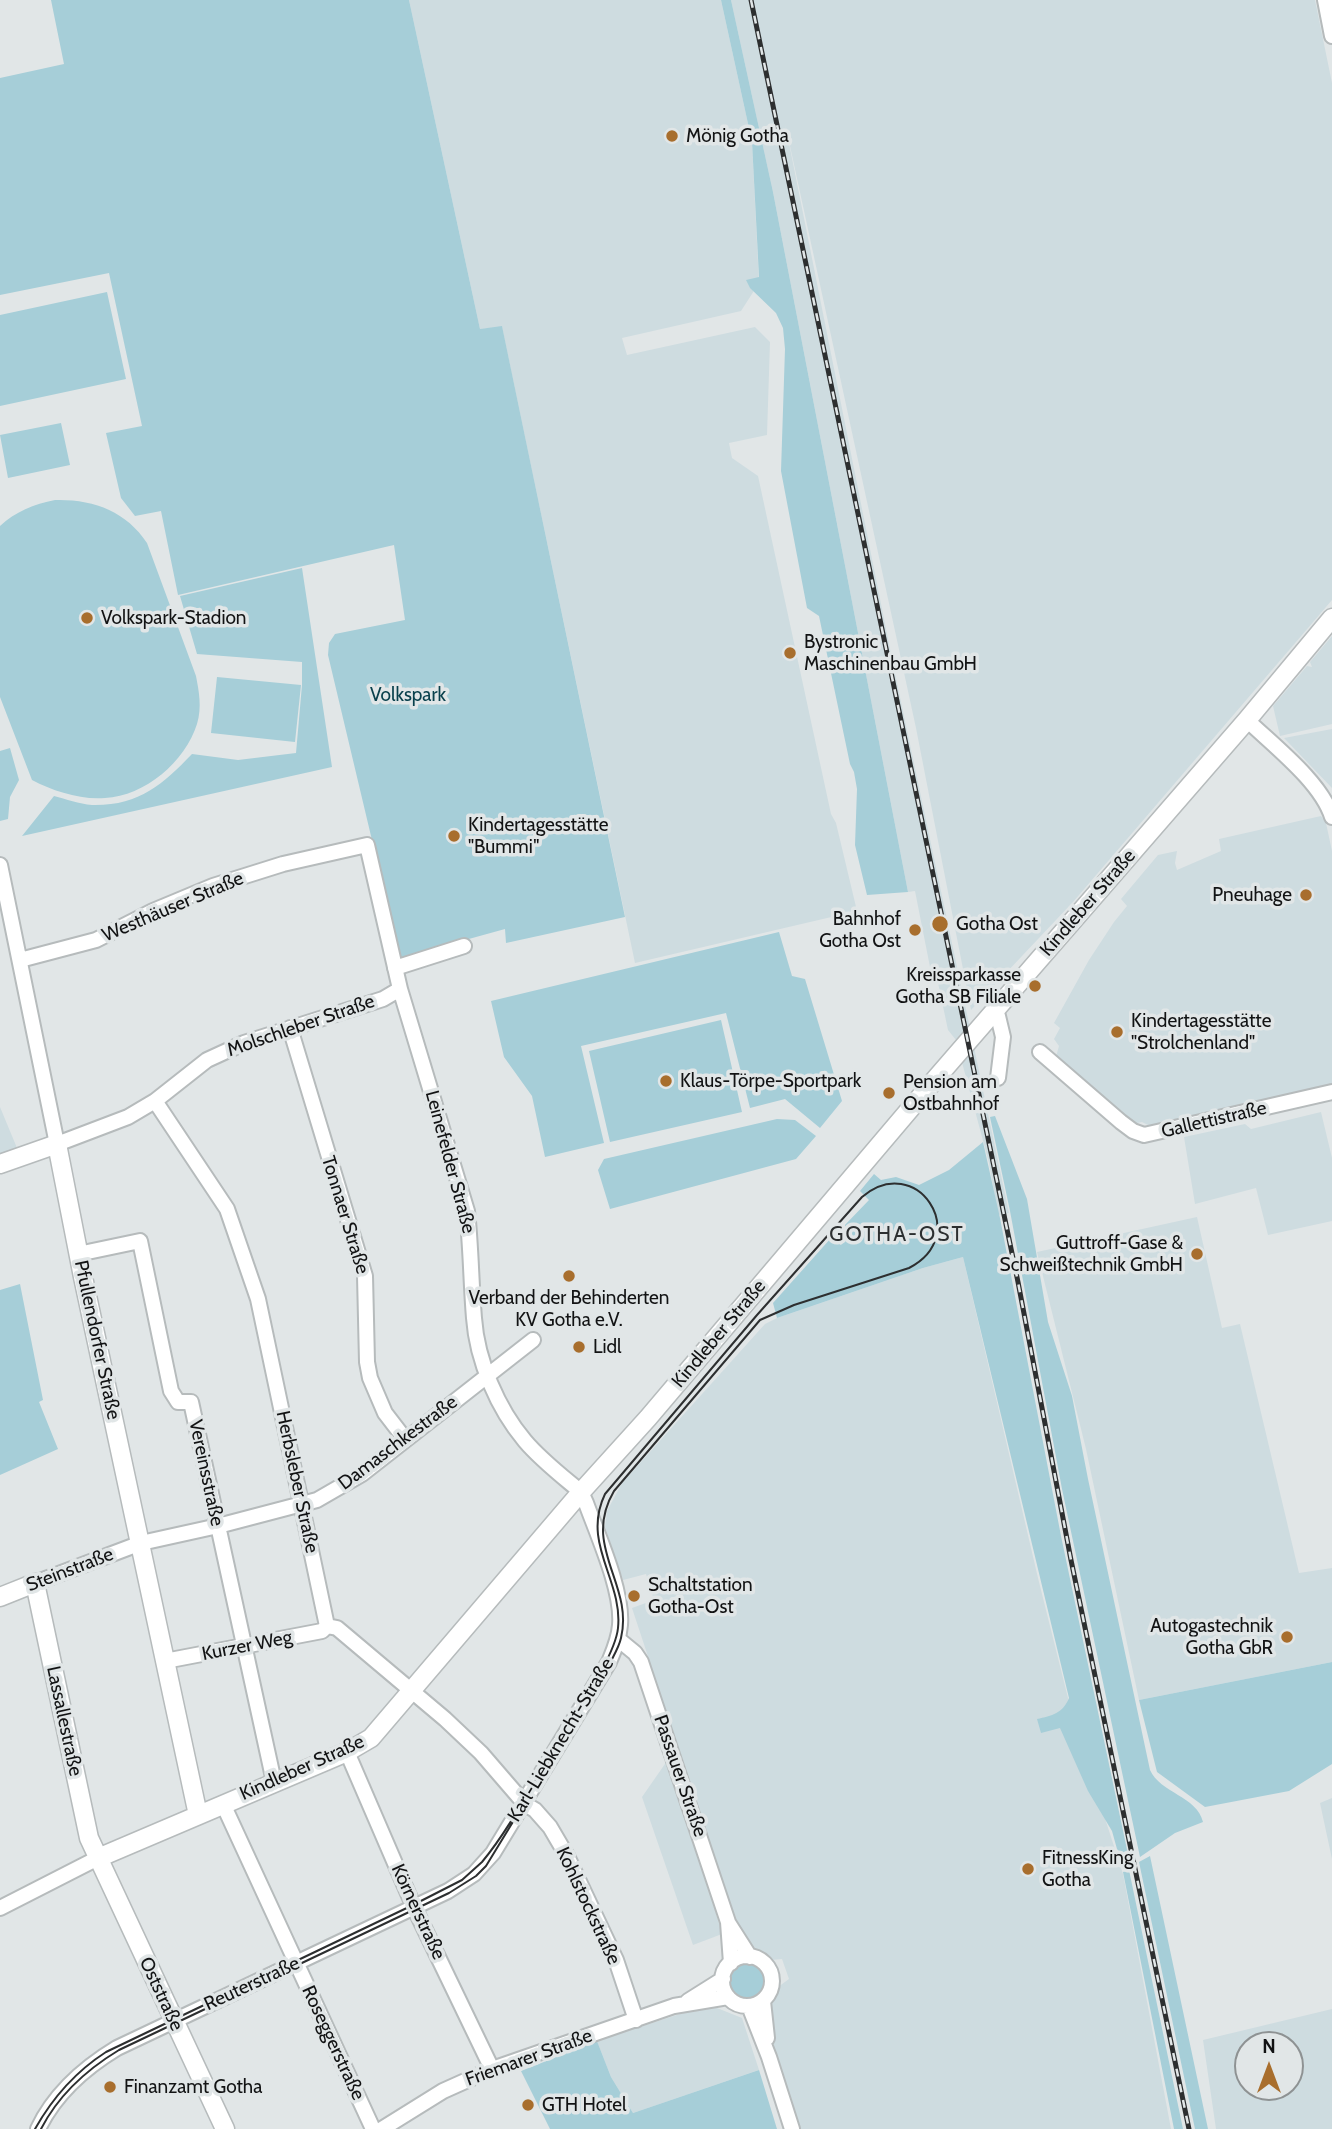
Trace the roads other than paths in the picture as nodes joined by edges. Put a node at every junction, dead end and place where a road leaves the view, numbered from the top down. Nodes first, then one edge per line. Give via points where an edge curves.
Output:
1 (1325, 0) edge
2 (1332, 36) edge
3 (1332, 618) edge
4 (1247, 720) junction
5 (1331, 810) edge
6 (367, 845) joint
7 (0, 865) edge
8 (464, 946) dead end
9 (20, 960) junction
10 (395, 968) junction
11 (400, 989) junction
12 (998, 1016) dead end
13 (290, 1028) junction
14 (1040, 1052) dead end
15 (998, 1078) dead end
16 (1332, 1092) edge
17 (155, 1101) junction
18 (57, 1144) junction
19 (0, 1164) edge
20 (78, 1254) junction
21 (533, 1339) dead end
22 (488, 1374) junction
23 (405, 1439) junction
24 (581, 1492) junction
25 (302, 1505) junction
26 (218, 1526) junction
27 (141, 1543) junction
28 (35, 1583) junction
29 (0, 1597) edge
30 (327, 1626) junction
31 (618, 1639) junction
32 (245, 1647) junction
33 (165, 1661) junction
34 (411, 1692) junction
35 (347, 1752) junction
36 (274, 1782) junction
37 (524, 1802) junction
38 (223, 1804) junction
39 (198, 1815) junction
40 (98, 1858) junction
41 (414, 1907) junction
42 (0, 1908) edge
43 (728, 1922) junction
44 (750, 1957) junction
45 (731, 1962) junction
46 (297, 1963) junction
47 (723, 1979) junction
48 (728, 1997) junction
49 (756, 2003) junction
50 (684, 2004) junction
51 (636, 2020) junction
52 (174, 2021) junction
53 (492, 2070) junction
54 (38, 2129) edge
55 (225, 2129) edge
56 (373, 2129) edge
57 (382, 2129) edge
58 (792, 2129) edge

1 - 2 street
3 - 4 main road, Kindleber Straße
4 - 5 street via 1316,788
4 - 24 main road, Kindleber Straße
6 - 9 street, Westhäuser Straße via 213,886 96,940
6 - 10 street, Leinefelder Straße
7 - 9 street, Pfullendorfer Straße
8 - 10 street
9 - 18 street, Pfullendorfer Straße
10 - 11 street, Leinefelder Straße
11 - 13 street, Molschleber Straße via 383,999
11 - 22 street, Leinefelder Straße via 467,1211 474,1319
12 - 15 street via 1003,1037
13 - 17 street, Molschleber Straße via 207,1060
13 - 23 street, Tonnaer Straße via 365,1276 370,1378 385,1413
14 - 16 street, Gallettistraße via 1121,1122 1144,1135
17 - 18 street, Molschleber Straße via 128,1117
17 - 25 street, Herbsleber Straße via 231,1219 258,1299
18 - 19 main road
18 - 20 main road, Pfullendorfer Straße
20 - 26 street, Vereinsstraße via 140,1241 171,1391 178,1402 191,1402
20 - 27 main road, Pfullendorfer Straße
21 - 22 street, Damaschkestraße
22 - 23 street, Damaschkestraße
22 - 24 street, Leinefelder Straße via 506,1415 526,1443
23 - 25 street, Damaschkestraße via 362,1474
24 - 31 street, Karl-Liebknecht-Straße via 618,1599
24 - 34 main road, Kindleber Straße
25 - 26 street, Damaschkestraße
25 - 30 street, Herbsleber Straße
26 - 27 street, Damaschkestraße
26 - 32 street, Vereinsstraße
27 - 28 street, Steinstraße
27 - 33 main road, Pfullendorfer Straße
28 - 29 main road, Steinstraße
28 - 40 main road, Lassallestraße via 89,1838
30 - 32 street, Kurzer Weg via 322,1631
30 - 34 street via 337,1628
31 - 37 street, Karl-Liebknecht-Straße via 609,1662
31 - 43 street, Passauer Straße via 641,1662
32 - 33 street, Kurzer Weg
32 - 36 street, Vereinsstraße
33 - 39 main road, Pfullendorfer Straße
34 - 35 main road, Kindleber Straße via 371,1738
34 - 37 street via 481,1753
35 - 36 main road, Kindleber Straße
35 - 41 street, Körnerstraße
36 - 38 main road, Kindleber Straße
37 - 41 street, Karl-Liebknecht-Straße via 493,1853 474,1874
37 - 51 street, Kohlstockstraße via 550,1827 567,1856 616,1961
38 - 39 main road, Kindleber Straße
38 - 46 street, Roseggerstraße
39 - 40 main road, Kindleber Straße
40 - 42 street, Kindleber Straße
40 - 52 main road, Oststraße
41 - 46 street, Reuterstraße
41 - 53 street, Körnerstraße
43 - 44 street, Passauer Straße
43 - 45 street, Passauer Straße
44 - 45 street
44 - 49 street via 762,1961 771,1973 771,1988
45 - 47 street
46 - 52 street, Reuterstraße
46 - 56 street, Roseggerstraße
47 - 48 street
47 - 50 street, Friemarer Straße
48 - 49 street via 741,2005
48 - 50 street, Friemarer Straße
49 - 58 street
50 - 51 street, Friemarer Straße
51 - 53 street, Friemarer Straße
52 - 54 street, Reuterstraße via 89,2066 60,2094
52 - 55 main road, Oststraße
53 - 57 street, Friemarer Straße via 443,2091

